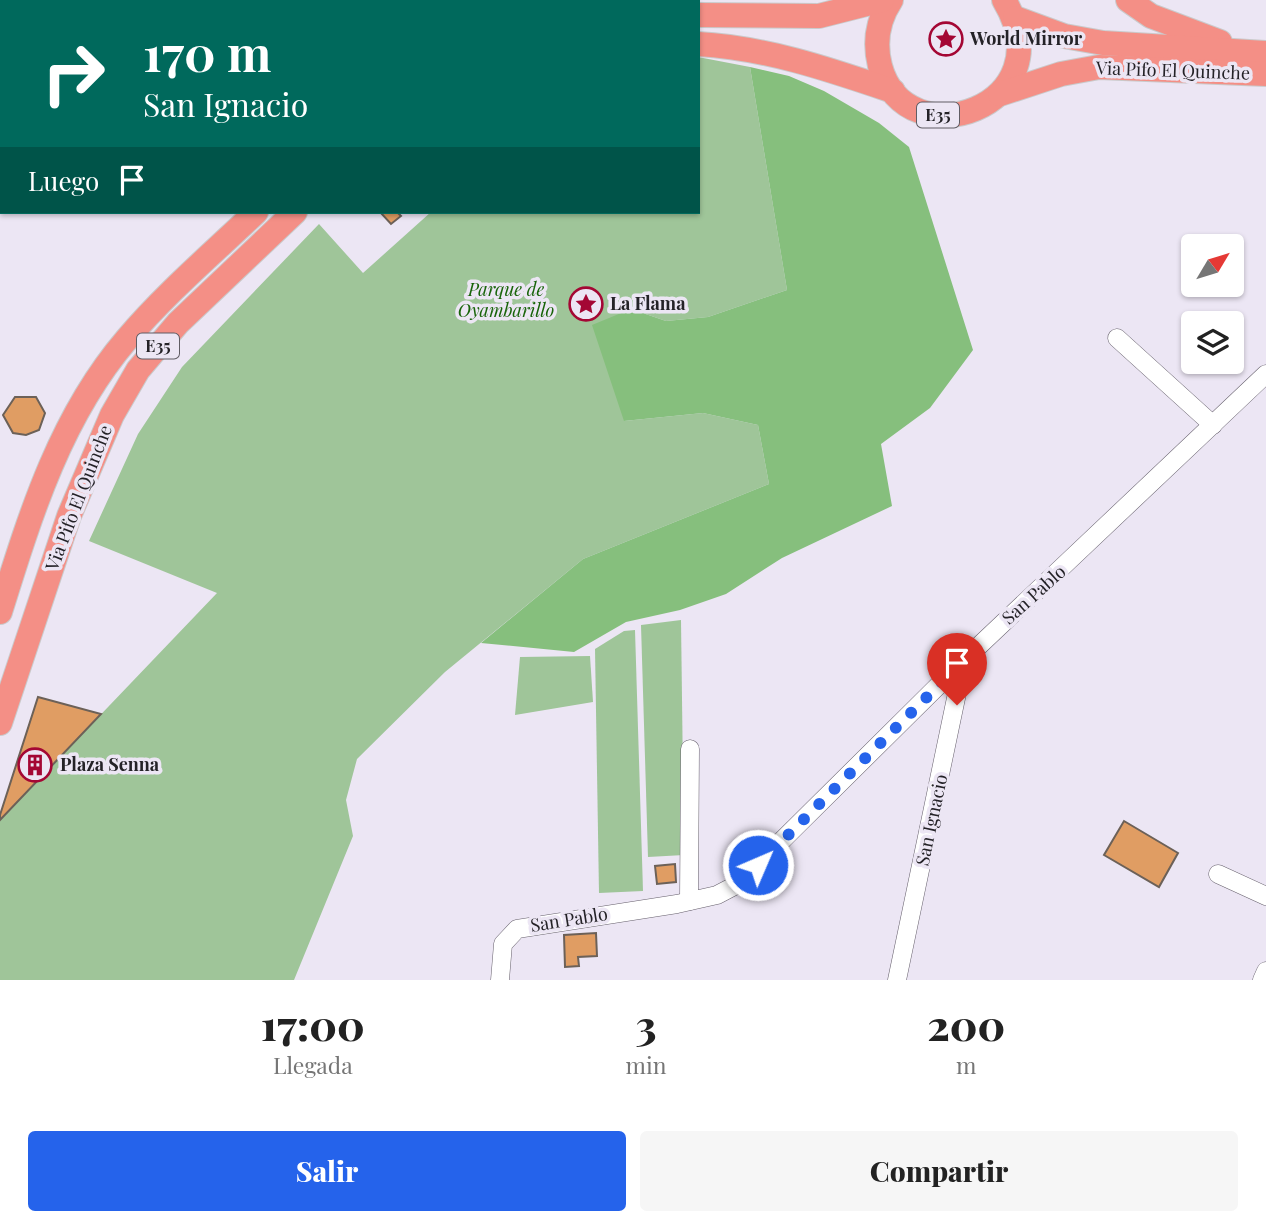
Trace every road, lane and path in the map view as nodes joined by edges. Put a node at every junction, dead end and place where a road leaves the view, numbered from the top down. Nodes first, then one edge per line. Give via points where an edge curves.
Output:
1 (883, 0) edge
2 (891, 0) edge
3 (1128, 0) edge
4 (1010, 9) edge
5 (700, 15) edge
6 (700, 44) edge
7 (1256, 52) edge
8 (1266, 74) edge
9 (893, 91) junction
10 (1000, 94) junction
11 (254, 214) edge
12 (293, 214) edge
13 (1117, 338) dead end
14 (1266, 374) edge
15 (1213, 425) junction
16 (0, 612) edge
17 (964, 660) junction
18 (0, 723) edge
19 (690, 749) dead end
20 (1218, 874) dead end
21 (1266, 896) edge
22 (689, 901) junction
23 (1266, 971) edge
24 (500, 980) edge
25 (897, 980) edge
26 (1262, 980) edge

1 - 5 highway via 819,16
2 - 9 highway via 877,31 877,52
3 - 7 highway via 1150,16
4 - 7 highway, E35 via 1064,36 1103,43
4 - 10 highway, E35 via 1020,38 1019,58
6 - 9 highway, E35 via 755,49
8 - 10 highway, Via Pifo El Quinche / E35 via 1099,67
9 - 10 highway, E35 via 911,106 946,116 981,109
11 - 16 highway, E35 via 127,339 101,375 48,469
12 - 18 highway, Via Pifo El Quinche / E35 via 178,323 138,370 112,415 69,516
13 - 15 street
14 - 15 street, San Pablo
15 - 17 street, San Pablo
17 - 22 street, San Pablo via 738,884 717,895
17 - 25 street, San Ignacio
19 - 22 street
20 - 21 street
22 - 24 street, San Pablo via 517,929 503,944
23 - 26 street

